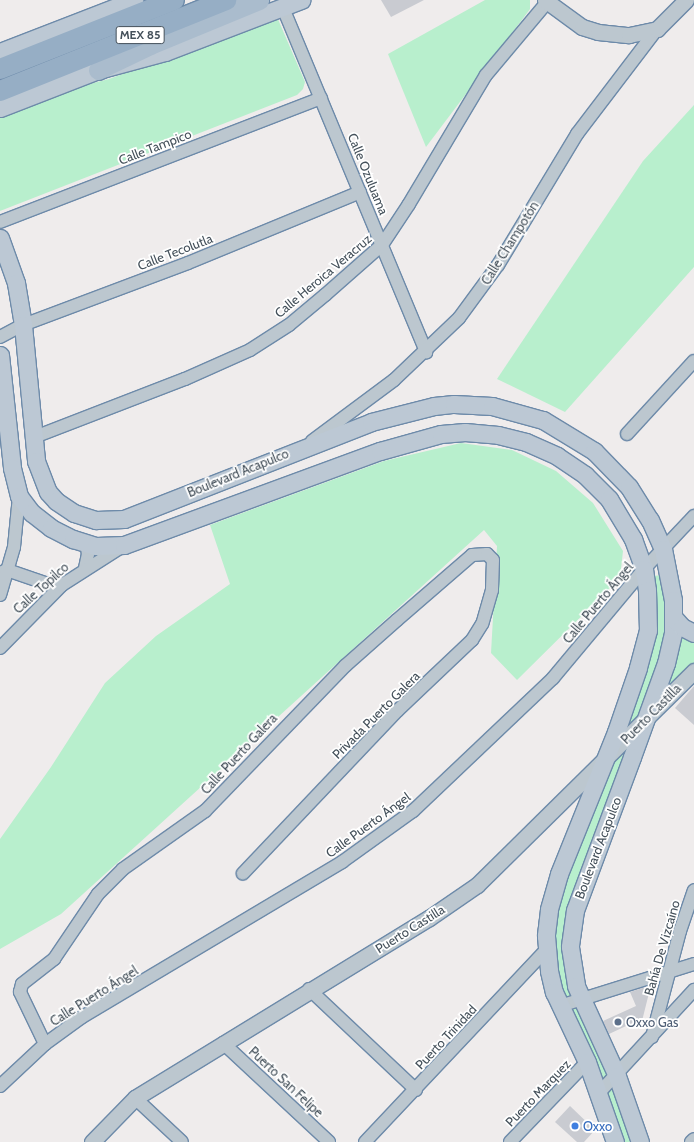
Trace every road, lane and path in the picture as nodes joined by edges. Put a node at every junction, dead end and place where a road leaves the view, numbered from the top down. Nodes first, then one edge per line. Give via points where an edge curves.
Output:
1 (134, 0) edge
2 (174, 0) edge
3 (226, 0) edge
4 (259, 0) edge
5 (301, 0) edge
6 (547, 1) edge
7 (682, 2) edge
8 (283, 8) junction
9 (657, 29) junction
10 (0, 52) edge
11 (0, 69) edge
12 (98, 70) junction
13 (0, 91) edge
14 (321, 98) junction
15 (0, 108) edge
16 (360, 192) junction
17 (0, 222) edge
18 (0, 238) edge
19 (382, 245) junction
20 (23, 325) junction
21 (0, 337) edge
22 (426, 352) junction
23 (0, 355) edge
24 (694, 361) edge
25 (627, 434) dead end
26 (32, 438) junction
27 (304, 447) junction
28 (5, 456) edge
29 (19, 496) junction
30 (74, 513) junction
31 (694, 516) edge
32 (86, 543) junction
33 (124, 545) junction
34 (663, 549) junction
35 (493, 560) joint
36 (86, 568) junction
37 (644, 569) junction
38 (4, 572) edge
39 (62, 585) junction
40 (0, 595) edge
41 (674, 618) junction
42 (694, 633) edge
43 (0, 648) edge
44 (694, 671) edge
45 (643, 724) junction
46 (603, 763) junction
47 (243, 873) dead end
48 (559, 874) junction
49 (586, 882) junction
50 (694, 890) edge
51 (546, 950) junction
52 (694, 964) edge
53 (670, 970) junction
54 (310, 989) junction
55 (694, 990) edge
56 (581, 999) junction
57 (560, 1006) junction
58 (652, 1037) junction
59 (223, 1043) junction
60 (45, 1044) junction
61 (587, 1062) junction
62 (617, 1076) junction
63 (0, 1086) edge
64 (416, 1090) junction
65 (598, 1094) junction
66 (135, 1098) junction
67 (694, 1139) edge
68 (92, 1142) edge
69 (182, 1142) edge
70 (329, 1142) edge
71 (365, 1142) edge
72 (510, 1142) edge
73 (615, 1142) edge
74 (640, 1142) edge
75 (691, 1142) edge

1 - 10 main road
2 - 11 highway, MEX 85
3 - 13 highway, MEX 85
4 - 12 main road via 150,45
5 - 8 main road
6 - 9 street via 582,27 598,32 629,35
6 - 19 street, Calle Heroica Veracruz via 486,75
7 - 9 street, Calle Champotón
8 - 12 main road via 165,52
8 - 14 street, Calle Ozuluama
9 - 22 street, Calle Champotón via 577,134 498,264 459,318
12 - 15 main road
14 - 16 street, Calle Ozuluama
14 - 17 street, Calle Tampico
16 - 19 street, Calle Ozuluama
16 - 20 street, Calle Tecolutla via 188,263
18 - 20 main road, Boulevard Acapulco via 16,283
19 - 22 street, Calle Ozuluama
19 - 26 street, Calle Heroica Veracruz via 289,325 250,350 185,379
20 - 21 street, Calle Tecolutla
20 - 26 main road, Boulevard Acapulco
22 - 27 street, Calle Champotón via 394,380
23 - 28 main road, Boulevard Acapulco
24 - 25 street
26 - 30 main road, Boulevard Acapulco via 36,461 46,488 56,501
27 - 30 main road, Boulevard Acapulco via 124,519 96,520
27 - 34 main road, Boulevard Acapulco via 371,422 427,407 454,404 492,406 543,420 577,439 619,476 650,520
28 - 29 main road, Boulevard Acapulco
29 - 32 main road, Boulevard Acapulco via 32,512 51,528
29 - 38 street, Calle Topilco via 14,547
30 - 32 main road
31 - 34 street, Calle Puerto Ángel
32 - 33 main road, Boulevard Acapulco via 108,547
32 - 36 street, Calle Topilco
33 - 36 street, Calle Topilco
33 - 37 main road, Boulevard Acapulco via 420,438 465,432 498,435 526,442 585,474 609,499 633,539
34 - 37 street, Calle Puerto Ángel
34 - 41 main road, Boulevard Acapulco
35 - 47 street, Privada Puerto Galera via 489,606 472,640 397,711
35 - 60 street, Calle Puerto Galera via 487,554 472,555 345,666 205,811 123,869 107,884 89,906 59,953 24,980 20,992
36 - 39 street, Calle Topilco
37 - 46 main road, Boulevard Acapulco via 648,610 645,642
37 - 60 street, Calle Puerto Ángel via 554,678 413,811 342,862 82,1017
38 - 39 street
38 - 40 street, Calle Topilco
39 - 43 street, Calle Topilco
41 - 42 main road via 682,628
41 - 45 main road, Boulevard Acapulco via 666,662
44 - 45 street, Puerto Castilla
45 - 46 street, Puerto Castilla
45 - 49 main road, Boulevard Acapulco
46 - 48 main road, Boulevard Acapulco
46 - 54 street, Puerto Castilla via 476,885 428,918
48 - 49 main road
48 - 51 main road, Boulevard Acapulco via 549,910
49 - 56 main road, Boulevard Acapulco via 575,910 570,935 572,972
50 - 53 street, Bahía De Vizcaíno
51 - 57 main road, Boulevard Acapulco via 551,980
51 - 64 street, Puerto Trinidad
52 - 53 street
53 - 56 street
53 - 58 street, Bahía De Vizcaíno
54 - 59 street, Puerto Castilla
54 - 64 street
55 - 58 street
56 - 57 street
56 - 62 main road, Boulevard Acapulco
57 - 61 main road, Boulevard Acapulco
58 - 62 street
59 - 66 street, Puerto Castilla via 181,1072
59 - 70 street, Puerto San Felipe
60 - 63 street, Calle Puerto Ángel
61 - 65 main road, Boulevard Acapulco
61 - 72 street, Puerto Marquez
62 - 65 street
62 - 74 main road, Boulevard Acapulco
64 - 71 street, Puerto Trinidad
65 - 73 main road, Boulevard Acapulco
66 - 68 street, Puerto Castilla
66 - 69 street
67 - 75 street

